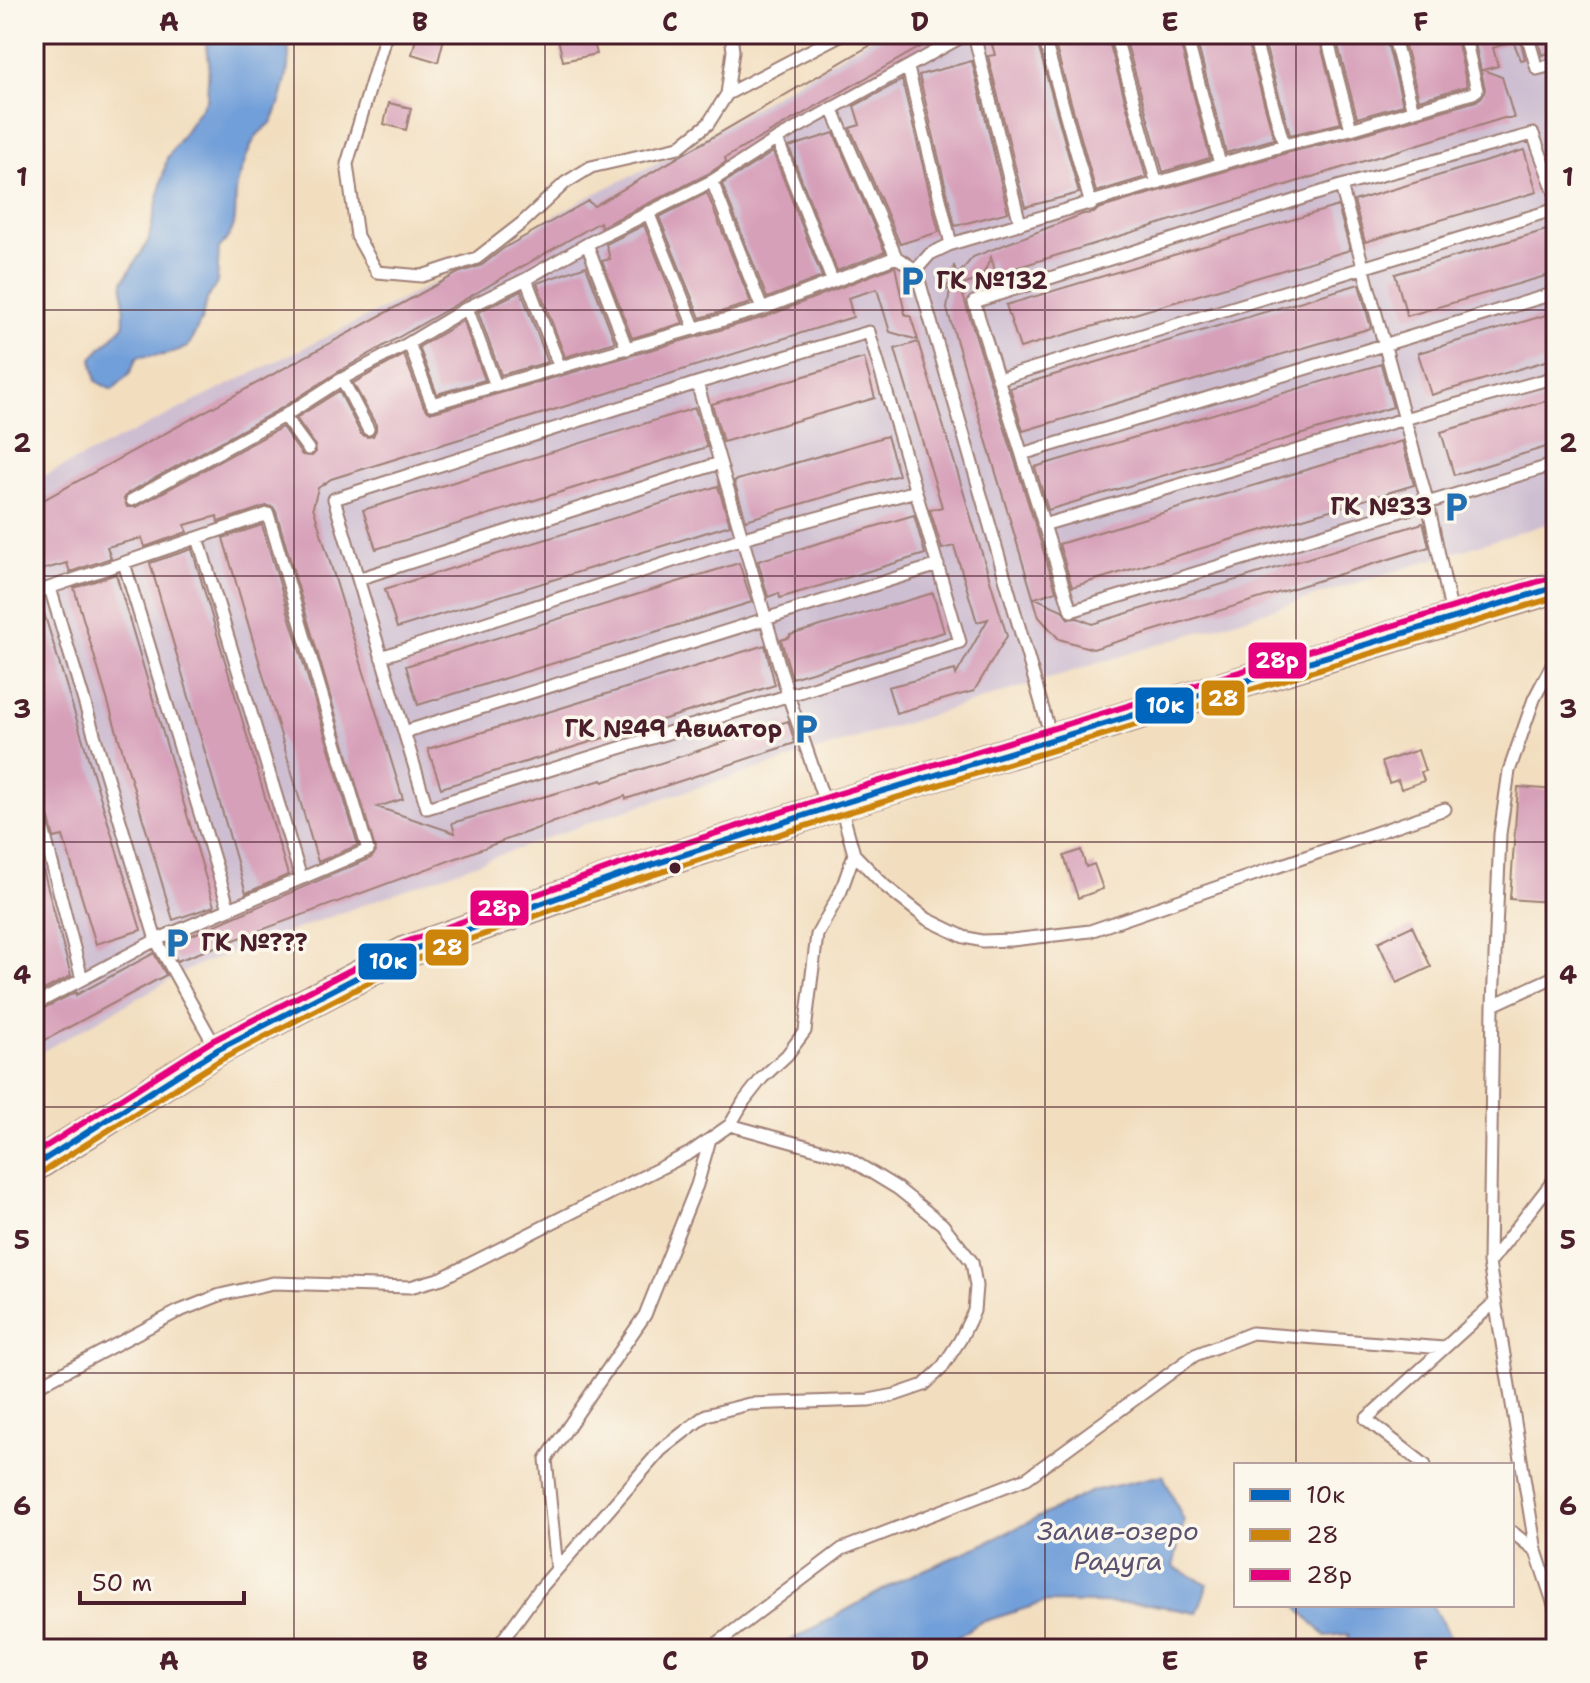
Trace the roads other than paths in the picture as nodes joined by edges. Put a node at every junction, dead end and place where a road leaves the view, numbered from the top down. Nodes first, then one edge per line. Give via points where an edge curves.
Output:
1 (386, 34) edge
2 (731, 34) edge
3 (842, 34) edge
4 (967, 34) edge
5 (974, 34) edge
6 (1043, 34) edge
7 (1115, 34) edge
8 (1186, 34) edge
9 (1253, 34) edge
10 (1326, 34) edge
11 (1393, 34) edge
12 (1464, 34) edge
13 (1527, 34) edge
14 (1556, 64) edge
15 (908, 68) junction
16 (727, 94) junction
17 (832, 108) junction
18 (1413, 111) junction
19 (1351, 129) junction
20 (777, 139) junction
21 (1284, 145) junction
22 (1220, 164) junction
23 (712, 181) junction
24 (1157, 184) junction
25 (1341, 186) junction
26 (1556, 196) edge
27 (1091, 205) junction
28 (1556, 209) edge
29 (648, 212) junction
30 (1020, 224) junction
31 (587, 244) junction
32 (951, 244) junction
33 (896, 257) junction
34 (1363, 268) junction
35 (916, 270) junction
36 (526, 279) junction
37 (832, 280) junction
38 (1556, 293) edge
39 (467, 308) junction
40 (762, 309) junction
41 (695, 329) junction
42 (409, 343) junction
43 (1384, 345) junction
44 (627, 349) junction
45 (560, 368) junction
46 (1556, 377) edge
47 (342, 379) junction
48 (998, 379) junction
49 (697, 383) junction
50 (496, 386) junction
51 (284, 416) junction
52 (1404, 419) junction
53 (368, 429) dead end
54 (308, 449) dead end
55 (1022, 454) junction
56 (720, 463) junction
57 (1556, 464) edge
58 (916, 491) junction
59 (132, 500) dead end
60 (1428, 504) junction
61 (1043, 525) junction
62 (198, 538) junction
63 (743, 538) junction
64 (124, 563) junction
65 (938, 565) junction
66 (358, 579) junction
67 (1556, 587) edge
68 (50, 588) junction
69 (34, 593) edge
70 (1453, 618) junction
71 (766, 619) junction
72 (381, 657) junction
73 (1556, 657) edge
74 (788, 695) junction
75 (404, 732) junction
76 (1053, 741) junction
77 (34, 794) edge
78 (834, 807) junction
79 (1445, 809) dead end
80 (854, 854) junction
81 (301, 878) junction
82 (229, 909) junction
83 (156, 940) junction
84 (1556, 976) edge
85 (82, 979) junction
86 (34, 1005) edge
87 (1493, 1005) junction
88 (217, 1050) junction
89 (730, 1125) junction
90 (710, 1139) junction
91 (34, 1166) edge
92 (1556, 1177) edge
93 (1489, 1263) junction
94 (1495, 1302) junction
95 (1444, 1348) junction
96 (34, 1388) edge
97 (1422, 1463) edge
98 (1514, 1534) edge
99 (1536, 1551) junction
100 (557, 1569) junction
101 (1556, 1611) edge
102 (496, 1649) edge
103 (710, 1649) edge

1 - 16 lane via 347,164 357,236 377,272 422,276 477,258 591,167 679,147 708,124
2 - 16 lane
3 - 16 lane
4 - 15 lane
5 - 30 lane
6 - 27 lane
7 - 24 lane
8 - 22 lane
9 - 21 lane
10 - 19 lane
11 - 18 lane
12 - 18 lane via 1477,90
13 - 14 lane via 1537,69
15 - 17 lane
15 - 32 lane
17 - 20 lane
17 - 33 lane
18 - 19 lane
19 - 21 lane
20 - 23 lane
20 - 37 lane
21 - 22 lane
22 - 24 lane
23 - 29 lane
23 - 40 lane
24 - 27 lane
25 - 26 lane via 1533,134
25 - 34 lane
25 - 48 lane via 974,302
27 - 30 lane
28 - 34 lane
29 - 31 lane
29 - 41 lane
30 - 32 lane
31 - 36 lane
31 - 44 lane
32 - 35 lane via 930,254
33 - 35 lane
33 - 37 lane
34 - 43 lane
34 - 48 lane
35 - 76 lane
36 - 39 lane
36 - 45 lane
37 - 40 lane
38 - 43 lane
39 - 42 lane
39 - 50 lane
40 - 41 lane
41 - 44 lane
42 - 47 lane
42 - 50 lane via 432,404
43 - 52 lane
43 - 55 lane
44 - 45 lane
45 - 50 lane
46 - 52 lane
47 - 51 lane
47 - 53 lane
48 - 55 lane
49 - 56 lane
49 - 58 lane via 869,332
49 - 66 lane via 334,499
51 - 54 lane
51 - 59 lane
52 - 60 lane
52 - 61 lane
55 - 61 lane
56 - 63 lane
56 - 66 lane
57 - 60 lane
58 - 63 lane
58 - 65 lane
60 - 61 lane via 1071,611
60 - 70 lane
62 - 64 lane
62 - 81 lane
62 - 81 lane via 268,514 368,850
63 - 71 lane
63 - 72 lane
64 - 68 lane
64 - 82 lane
65 - 71 lane
65 - 74 lane via 960,642
66 - 72 lane
67 - 70 main road
68 - 69 lane
68 - 83 lane
70 - 76 main road
71 - 74 lane
71 - 75 lane
72 - 75 lane
73 - 87 lane via 1534,699 1509,771 1500,834
74 - 75 lane via 427,808
74 - 78 lane
76 - 78 main road
77 - 85 lane
78 - 80 lane
78 - 88 main road via 406,952
79 - 80 lane via 1090,931 1012,940 964,937 927,919
80 - 89 lane via 817,935 805,1031
81 - 82 lane
82 - 83 lane
83 - 85 lane
83 - 88 lane
84 - 87 lane
85 - 86 lane
87 - 93 lane
88 - 91 main road
89 - 90 lane
89 - 100 lane via 846,1157 897,1188 942,1224 972,1262 974,1311 941,1369 924,1385 869,1400 749,1404 706,1415 661,1450
90 - 96 lane via 442,1278 410,1287 273,1283 220,1295 177,1312
90 - 100 lane via 645,1315 546,1459
92 - 93 lane
93 - 94 lane
94 - 95 lane
94 - 99 lane
95 - 97 lane via 1366,1419
95 - 103 lane via 1252,1333 1195,1355 1027,1478 842,1549
98 - 99 lane
99 - 101 lane
100 - 102 lane

